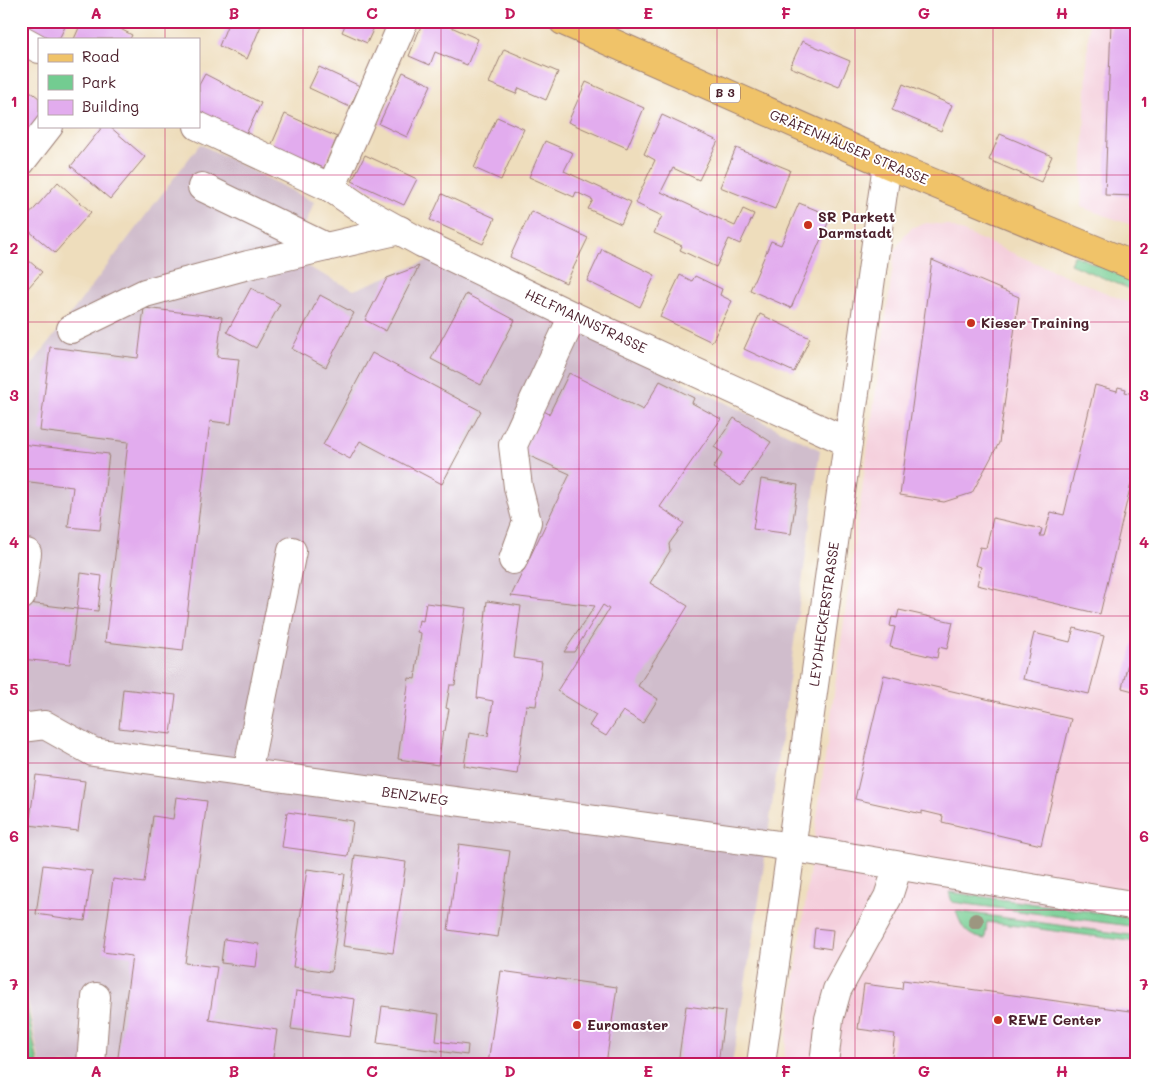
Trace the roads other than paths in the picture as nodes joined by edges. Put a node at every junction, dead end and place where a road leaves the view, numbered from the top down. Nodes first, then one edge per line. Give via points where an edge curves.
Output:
1 (404, 21) edge
2 (563, 21) edge
3 (21, 39) edge
4 (38, 48) edge
5 (200, 127) edge
6 (48, 128) edge
7 (21, 162) edge
8 (887, 164) junction
9 (202, 187) dead end
10 (331, 188) junction
11 (400, 230) junction
12 (326, 247) junction
13 (1137, 267) edge
14 (573, 316) junction
15 (71, 329) dead end
16 (848, 442) junction
17 (292, 550) dead end
18 (26, 553) dead end
19 (513, 560) dead end
20 (21, 596) edge
21 (33, 726) edge
22 (247, 773) junction
23 (792, 848) junction
24 (898, 866) junction
25 (1137, 906) edge
26 (96, 997) dead end
27 (91, 1064) edge
28 (762, 1064) edge
29 (824, 1064) edge

1 - 10 street
2 - 8 main road, GRÄFENHÄUSER STRASSE / B 3
3 - 4 street
5 - 10 street, HELFMANNSTRASSE
6 - 7 street
8 - 13 main road, GRÄFENHÄUSER STRASSE / B 3
8 - 16 street, LEYDHECKERSTRASSE
9 - 12 street
10 - 11 street, HELFMANNSTRASSE
11 - 12 street
11 - 14 street, HELFMANNSTRASSE
12 - 15 street via 145,293
14 - 16 street, HELFMANNSTRASSE
14 - 19 street via 513,445 518,487 527,522
16 - 23 street, LEYDHECKERSTRASSE
17 - 22 street
18 - 20 street
21 - 22 street, BENZWEG via 93,752
22 - 23 street, BENZWEG
23 - 24 street, BENZWEG
23 - 28 street, LEYDHECKERSTRASSE
24 - 25 street, BENZWEG
24 - 29 street via 888,897 837,990 829,1019
26 - 27 street

